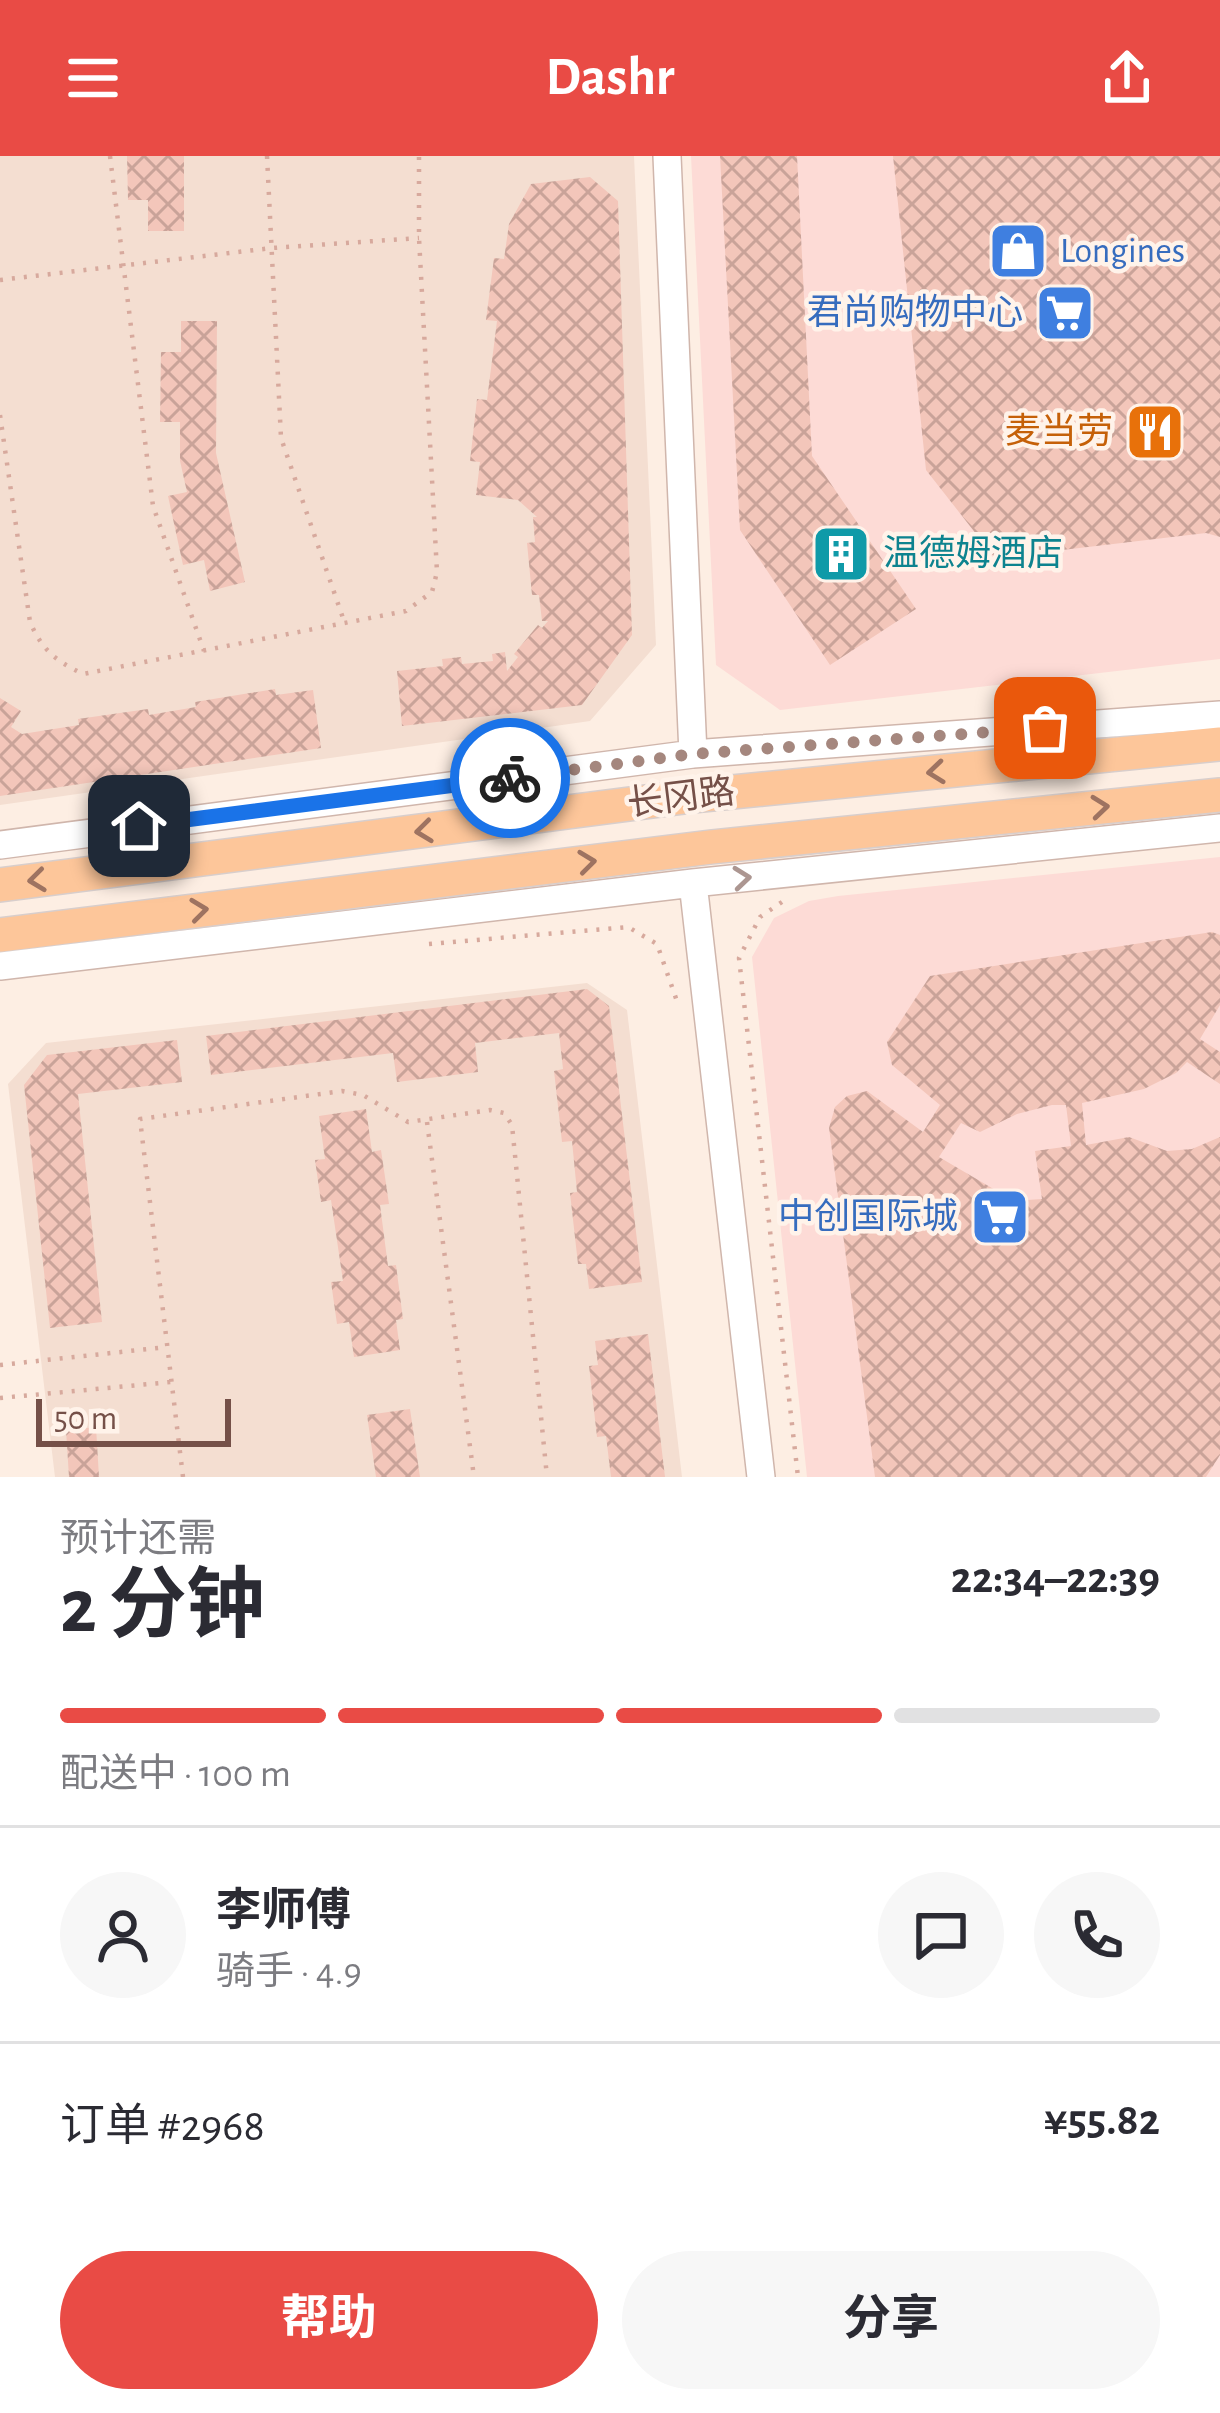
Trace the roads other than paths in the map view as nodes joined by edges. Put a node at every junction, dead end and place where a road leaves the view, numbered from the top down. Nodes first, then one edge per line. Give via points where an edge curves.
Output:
1 (667, 156) edge
2 (1220, 715) edge
3 (1220, 744) edge
4 (693, 754) junction
5 (1220, 795) edge
6 (1220, 828) edge
7 (0, 844) edge
8 (693, 883) junction
9 (0, 885) edge
10 (0, 935) edge
11 (0, 966) edge
12 (761, 1477) edge

1 - 4 street
2 - 4 street
3 -> 9 main road, 长冈路 via 692,796
4 - 7 street
10 -> 5 main road, 长冈路 via 688,850
8 -> 6 street
8 - 11 street
8 - 12 street

